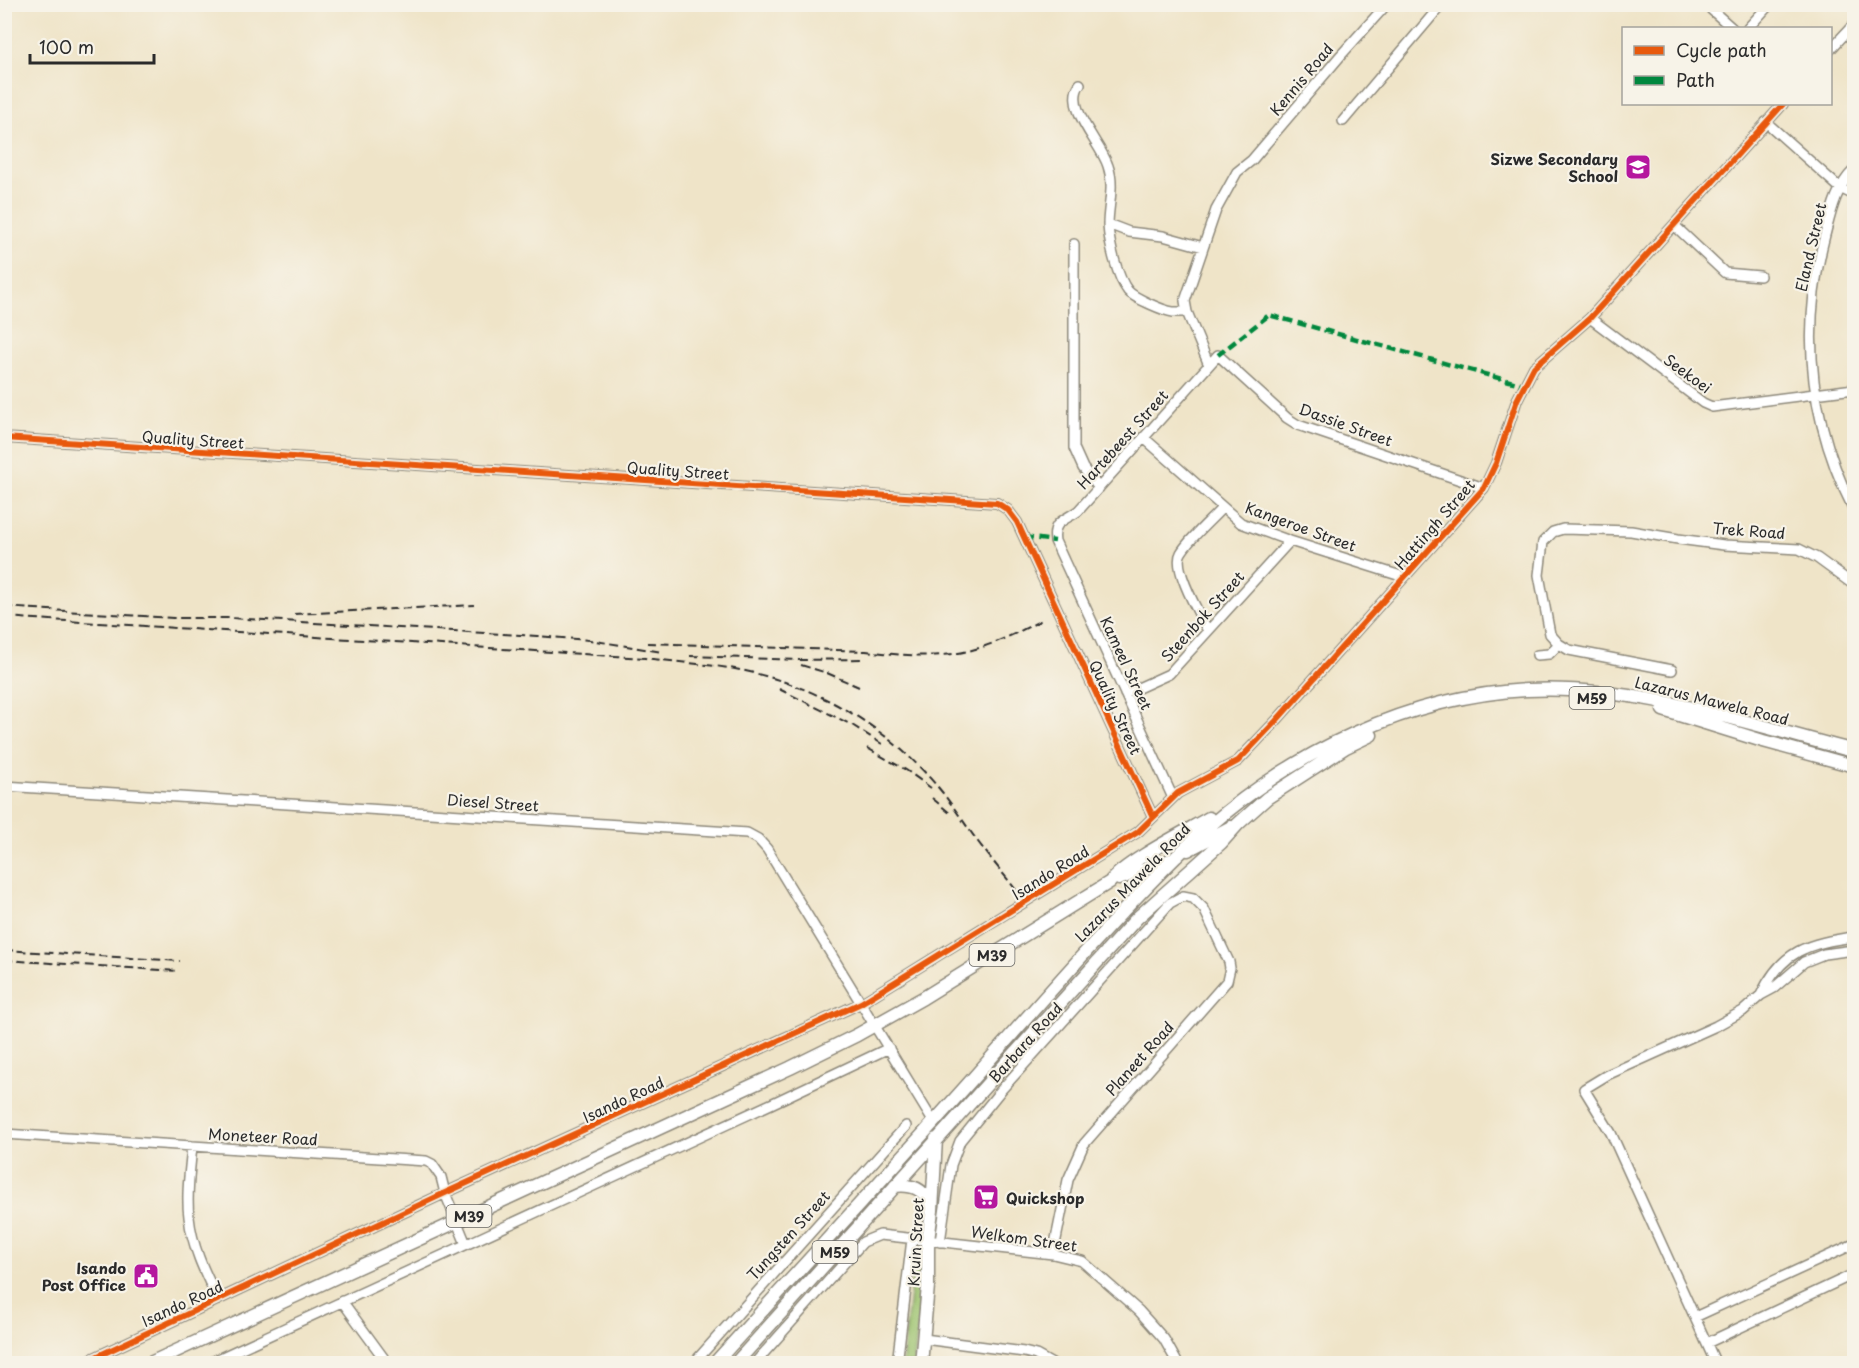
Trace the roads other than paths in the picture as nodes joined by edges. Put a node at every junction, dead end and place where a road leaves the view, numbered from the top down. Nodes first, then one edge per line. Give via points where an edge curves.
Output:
1 (1387, 4) edge
2 (1442, 4) edge
3 (1705, 4) edge
4 (1770, 4) edge
5 (1854, 24) edge
6 (1731, 27) edge
7 (1749, 27) edge
8 (1832, 48) edge
9 (1080, 84) dead end
10 (1782, 105) edge
11 (1343, 120) dead end
12 (1766, 122) junction
13 (1854, 170) edge
14 (1840, 188) junction
15 (1854, 195) edge
16 (1108, 224) junction
17 (1674, 225) junction
18 (1074, 244) dead end
19 (1203, 247) junction
20 (1760, 276) dead end
21 (1187, 312) junction
22 (1590, 318) junction
23 (1218, 356) joint
24 (1209, 365) junction
25 (1854, 389) edge
26 (1816, 394) junction
27 (4, 438) edge
28 (1144, 438) junction
29 (1099, 488) junction
30 (1484, 488) junction
31 (1222, 508) junction
32 (1854, 510) edge
33 (1055, 541) joint
34 (1290, 541) junction
35 (1404, 577) junction
36 (1854, 585) edge
37 (1208, 631) junction
38 (1559, 644) junction
39 (1537, 656) dead end
40 (1672, 670) dead end
41 (1125, 694) junction
42 (1854, 751) edge
43 (1827, 759) junction
44 (1854, 766) edge
45 (1854, 772) edge
46 (4, 786) edge
47 (1173, 798) junction
48 (1244, 798) junction
49 (1153, 817) junction
50 (1238, 824) junction
51 (1173, 858) junction
52 (1110, 882) junction
53 (1188, 896) joint
54 (1854, 937) edge
55 (1854, 950) edge
56 (1761, 994) junction
57 (861, 1003) junction
58 (874, 1026) junction
59 (889, 1048) junction
60 (934, 1123) junction
61 (906, 1126) dead end
62 (4, 1134) edge
63 (936, 1140) junction
64 (192, 1146) junction
65 (895, 1186) junction
66 (446, 1193) junction
67 (932, 1211) junction
68 (456, 1222) junction
69 (912, 1239) junction
70 (934, 1241) junction
71 (466, 1244) junction
72 (1854, 1244) edge
73 (1053, 1254) junction
74 (1854, 1274) edge
75 (218, 1300) junction
76 (342, 1301) junction
77 (1695, 1317) junction
78 (924, 1339) junction
79 (1707, 1343) junction
80 (81, 1364) edge
81 (148, 1364) edge
82 (207, 1364) edge
83 (388, 1364) edge
84 (693, 1364) edge
85 (714, 1364) edge
86 (735, 1364) edge
87 (754, 1364) edge
88 (897, 1364) edge
89 (921, 1364) edge
90 (1052, 1364) edge
91 (1178, 1364) edge
92 (1716, 1364) edge

1 - 19 street, Kennis Road via 1252,160 1237,172 1216,210
2 - 11 street
3 - 6 street
4 - 7 street
5 - 8 street
9 - 16 street via 1075,97 1078,110 1108,164
10 - 12 street, Hattingh Street
12 - 14 street
12 - 17 street, Hattingh Street
13 - 14 street, Eland Street
14 - 15 street
14 - 26 street, Eland Street via 1814,288 1810,346
16 - 19 street
16 - 21 street via 1110,248 1128,290 1164,309
17 - 20 street via 1725,273
17 - 22 street, Hattingh Street
18 - 29 street via 1074,448
19 - 21 street, Kennis Road via 1187,291
21 - 24 street
22 - 26 street, Seekoei via 1712,407
22 - 30 street, Hattingh Street via 1530,372
23 - 24 street, Hartebeest Street
23 - 30 street, Dassie Street via 1298,425
24 - 28 street, Hartebeest Street
25 - 26 street, Seekoei
26 - 32 street, Eland Street via 1830,455
27 - 49 street, Quality Street via 997,503 1017,522
28 - 29 street, Hartebeest Street
28 - 31 street, Kangeroe Street
29 - 33 street, Hartebeest Street via 1078,511 1055,527
30 - 35 street, Hattingh Street
31 - 34 street, Kangeroe Street via 1241,524
31 - 37 street via 1181,553 1179,563
33 - 41 street, Kameel Street
34 - 35 street, Kangeroe Street
34 - 37 street, Steenbok Street
35 - 47 street, Hattingh Street via 1238,761
36 - 38 street, Trek Road via 1799,549 1724,545 1631,531 1563,529 1543,542 1539,575 1550,634
37 - 41 street, Steenbok Street via 1169,674
38 - 39 street via 1549,654
38 - 40 street via 1569,650
41 - 47 street, Kameel Street
42 - 48 main road, Lazarus Mawela Road / M59 via 1631,695 1525,690 1464,698 1393,717 1308,757
43 - 44 main road, Lazarus Mawela Road / M59
43 - 45 main road
43 - 50 main road, Lazarus Mawela Road / M59 via 1635,703 1579,696 1506,699 1436,711 1389,726 1292,781
46 - 57 street, Diesel Street via 747,833 767,849
47 - 49 street, Hattingh Street
48 - 51 main road, Lazarus Mawela Road / M59
48 - 52 main road, M39 via 1150,852
49 - 57 street, Isando Road via 1138,832
50 - 51 main road, M39
50 - 63 main road, Lazarus Mawela Road / M59 via 1112,944
51 - 52 main road, M39
51 - 60 main road, Lazarus Mawela Road / M59
52 - 58 main road, M39
53 - 70 street, Barbara Road via 1170,903 960,1140
53 - 73 street, Planeet Road via 1204,909 1227,956 1227,981 1084,1144 1068,1180
54 - 56 street via 1816,943 1797,951 1768,980
55 - 56 street via 1814,957
56 - 77 street via 1729,1019 1584,1089 1611,1133
57 - 58 street, Diesel Street
57 - 66 street, Isando Road
58 - 59 street
58 - 68 main road, M39
59 - 60 street
59 - 71 street
60 - 63 main road, Kruin Street
60 - 85 main road, Lazarus Mawela Road / M59
61 - 84 street, Tungsten Street
62 - 64 street, Moneteer Road
63 - 65 main road, Lazarus Mawela Road / M59
63 - 67 main road, Kruin Street
64 - 66 street, Moneteer Road via 420,1160 437,1169
64 - 75 street via 190,1227
65 - 67 main road via 920,1190
65 - 86 main road, Lazarus Mawela Road / M59
66 - 68 street, Moneteer Road
66 - 75 street, Isando Road
67 - 70 main road, Kruin Street
68 - 71 street, Moneteer Road
68 - 81 main road, M39
69 - 70 street
69 - 87 street via 880,1235 863,1242
69 - 88 street, Kruin Street
70 - 73 street, Welkom Street
70 - 78 main road, Kruin Street
71 - 76 street
72 - 77 street
73 - 91 street, Welkom Street via 1091,1267 1159,1332
74 - 79 street
75 - 80 street, Isando Road
76 - 82 street
76 - 83 street
77 - 79 street
78 - 89 main road, Kruin Street
78 - 90 street via 1024,1352
79 - 92 street

